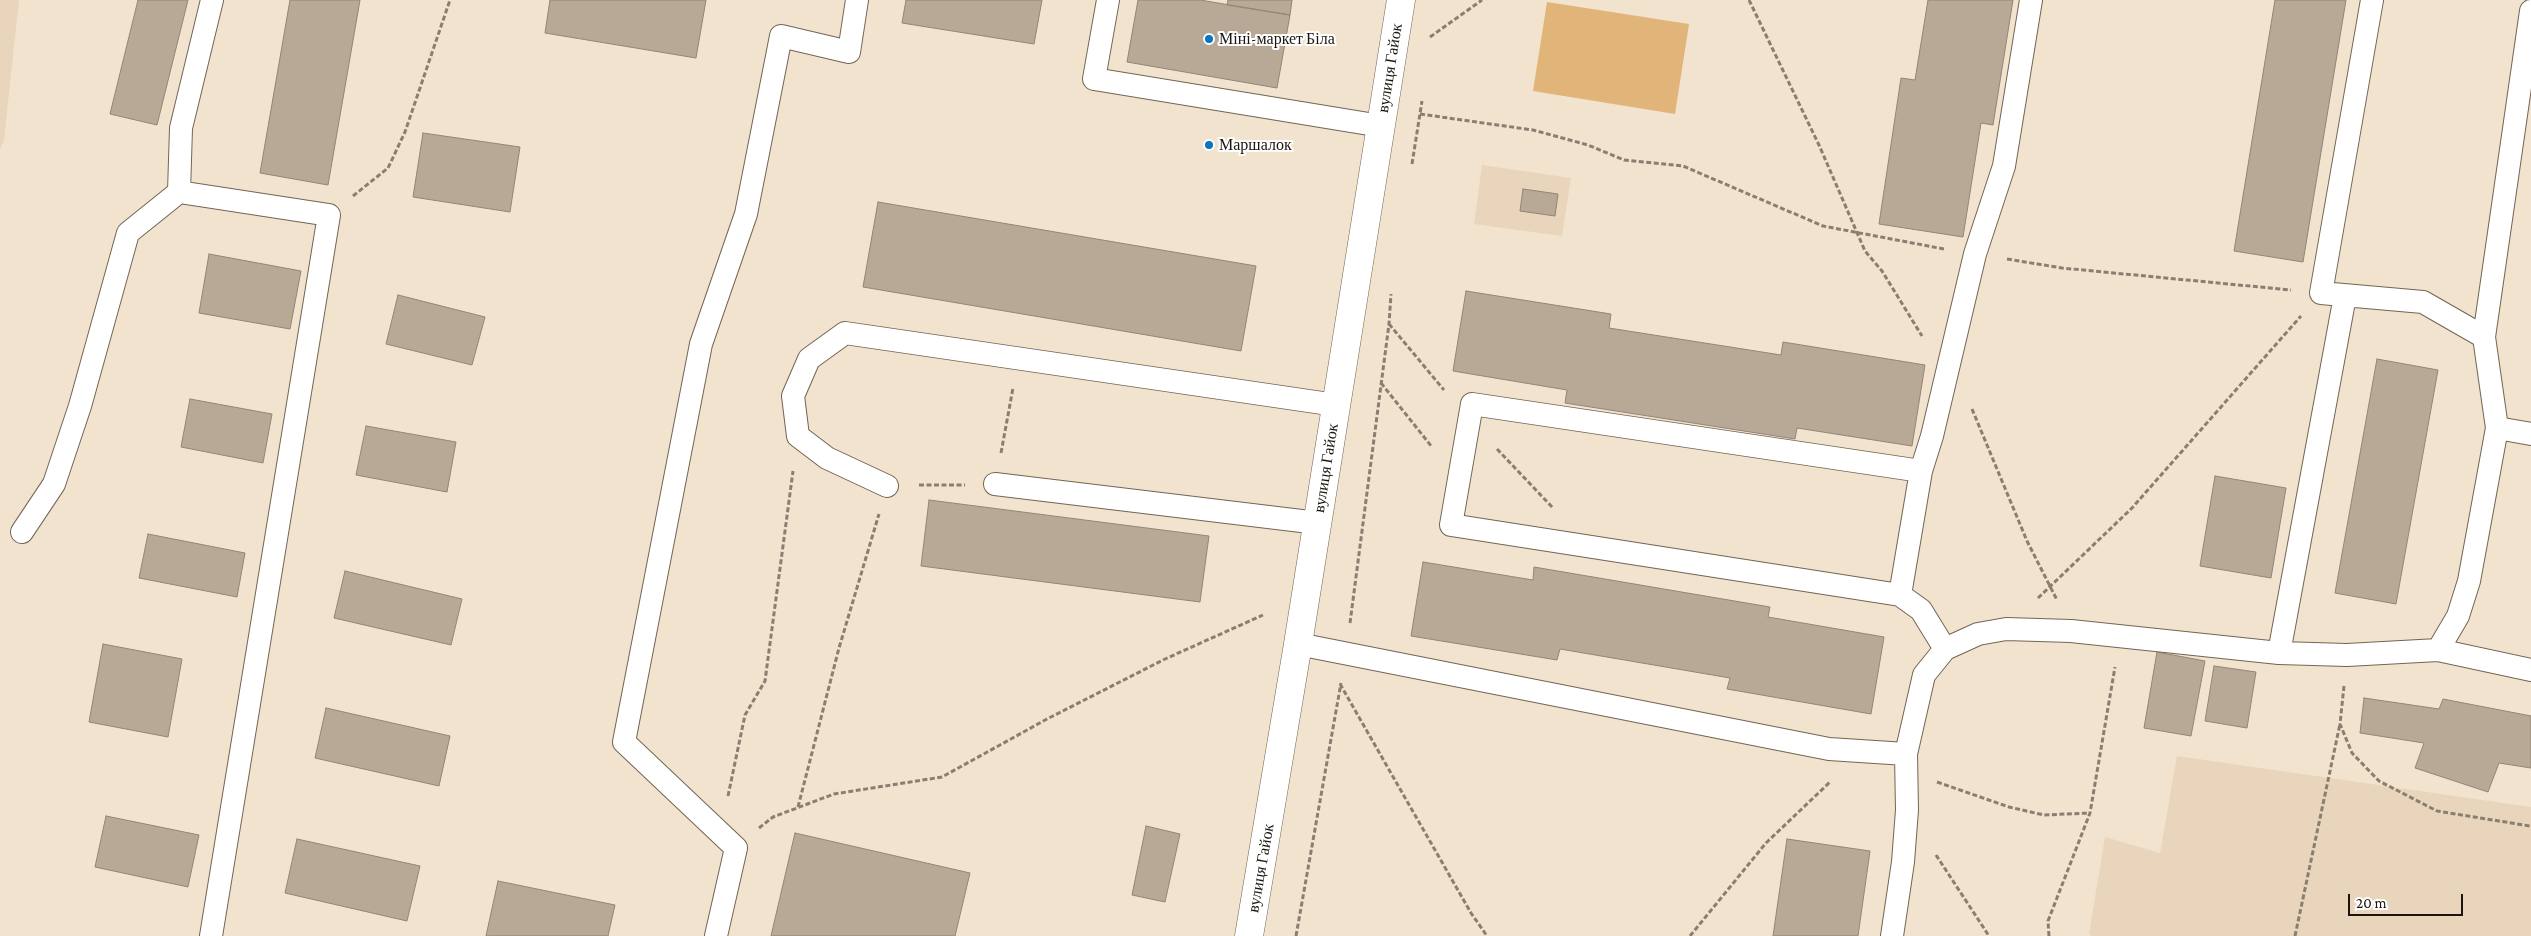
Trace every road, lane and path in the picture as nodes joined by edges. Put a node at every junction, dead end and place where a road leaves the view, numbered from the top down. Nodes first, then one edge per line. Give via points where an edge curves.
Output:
1 (212, 0) edge
2 (450, 0) edge
3 (857, 0) edge
4 (1108, 0) edge
5 (1401, 0) edge
6 (1482, 0) edge
7 (1749, 0) edge
8 (2031, 0) edge
9 (2372, 0) edge
10 (2531, 11) edge
11 (1431, 28) dead end
12 (1422, 95) dead end
13 (1420, 114) junction
14 (1381, 126) junction
15 (1412, 167) dead end
16 (179, 192) junction
17 (329, 215) junction
18 (1856, 232) junction
19 (1975, 254) junction
20 (1391, 288) dead end
21 (2321, 293) junction
22 (2345, 296) junction
23 (2484, 337) junction
24 (1019, 358) junction
25 (1946, 371) junction
26 (1381, 383) junction
27 (1336, 405) junction
28 (2498, 428) junction
29 (2531, 434) edge
30 (798, 436) junction
31 (1921, 471) junction
32 (1458, 481) junction
33 (995, 484) junction
34 (887, 486) junction
35 (1318, 523) junction
36 (22, 532) dead end
37 (2050, 587) junction
38 (1900, 595) junction
39 (1262, 615) dead end
40 (2006, 629) junction
41 (2071, 631) junction
42 (2120, 636) junction
43 (1298, 644) junction
44 (1945, 649) junction
45 (2438, 650) junction
46 (2279, 653) junction
47 (1346, 655) junction
48 (2347, 655) junction
49 (2531, 670) edge
50 (1340, 684) junction
51 (2340, 724) junction
52 (1862, 751) junction
53 (1906, 762) junction
54 (797, 808) junction
55 (1907, 810) junction
56 (2090, 813) junction
57 (2530, 826) edge
58 (728, 840) junction
59 (210, 936) edge
60 (716, 936) edge
61 (1249, 936) edge
62 (1296, 936) edge
63 (1487, 936) edge
64 (1690, 936) edge
65 (1892, 936) edge
66 (1990, 936) edge
67 (2049, 936) edge
68 (2295, 936) edge

1 - 16 lane via 181,128
2 - 17 path via 405,132 388,168
3 - 58 lane via 850,52 781,36 746,214 702,344 624,742
4 - 14 lane via 1094,79
5 - 14 street, вулиця Гайок
6 - 11 path via 1429,38
7 - 18 path via 1819,145
8 - 19 lane via 2004,166
9 - 21 lane
10 - 23 lane
12 - 13 path
13 - 15 path
13 - 18 path via 1533,130 1624,160 1683,166 1823,226
14 - 27 street, вулиця Гайок
16 - 17 lane
16 - 36 lane via 128,234 80,406 54,484
17 - 59 lane
18 - 19 path
18 - 25 path via 1865,251 1882,271
19 - 21 path via 2062,268
19 - 25 lane
20 - 26 path
21 - 22 lane
21 - 37 path via 2132,508
22 - 23 lane via 2423,302
22 - 46 lane
23 - 28 lane
24 - 27 lane
24 - 30 lane via 844,333 808,359 793,396
24 - 33 path
25 - 31 lane
25 - 37 path via 1971,406 2027,541
26 - 32 path
26 - 47 path
27 - 35 street, вулиця Гайок
28 - 29 lane
28 - 45 lane via 2469,581 2458,616
30 - 34 lane via 828,458
30 - 58 path via 765,681 745,715
31 - 32 lane via 1472,404
31 - 38 lane
32 - 38 lane via 1450,525
33 - 34 path
33 - 35 lane
34 - 54 path via 839,648
35 - 43 street, вулиця Гайок
37 - 40 path
37 - 41 path
38 - 44 lane via 1921,610
39 - 54 path via 1165,659 942,777 834,794
40 - 41 lane
40 - 44 lane via 1978,634
41 - 42 lane
42 - 46 lane
42 - 56 path
43 - 47 lane
43 - 61 street, вулиця Гайок
44 - 53 lane via 1924,676
45 - 48 lane
45 - 49 lane
46 - 48 lane
47 - 50 path
47 - 52 lane via 1829,749
48 - 51 path
50 - 62 path
50 - 63 path
51 - 57 path via 2352,753 2379,781 2437,811
51 - 68 path
52 - 53 lane
52 - 64 path via 1766,844
53 - 55 lane
53 - 56 path via 1955,789 2018,809 2044,815
54 - 58 path
55 - 65 lane
55 - 66 path
56 - 67 path via 2048,922
58 - 60 lane

